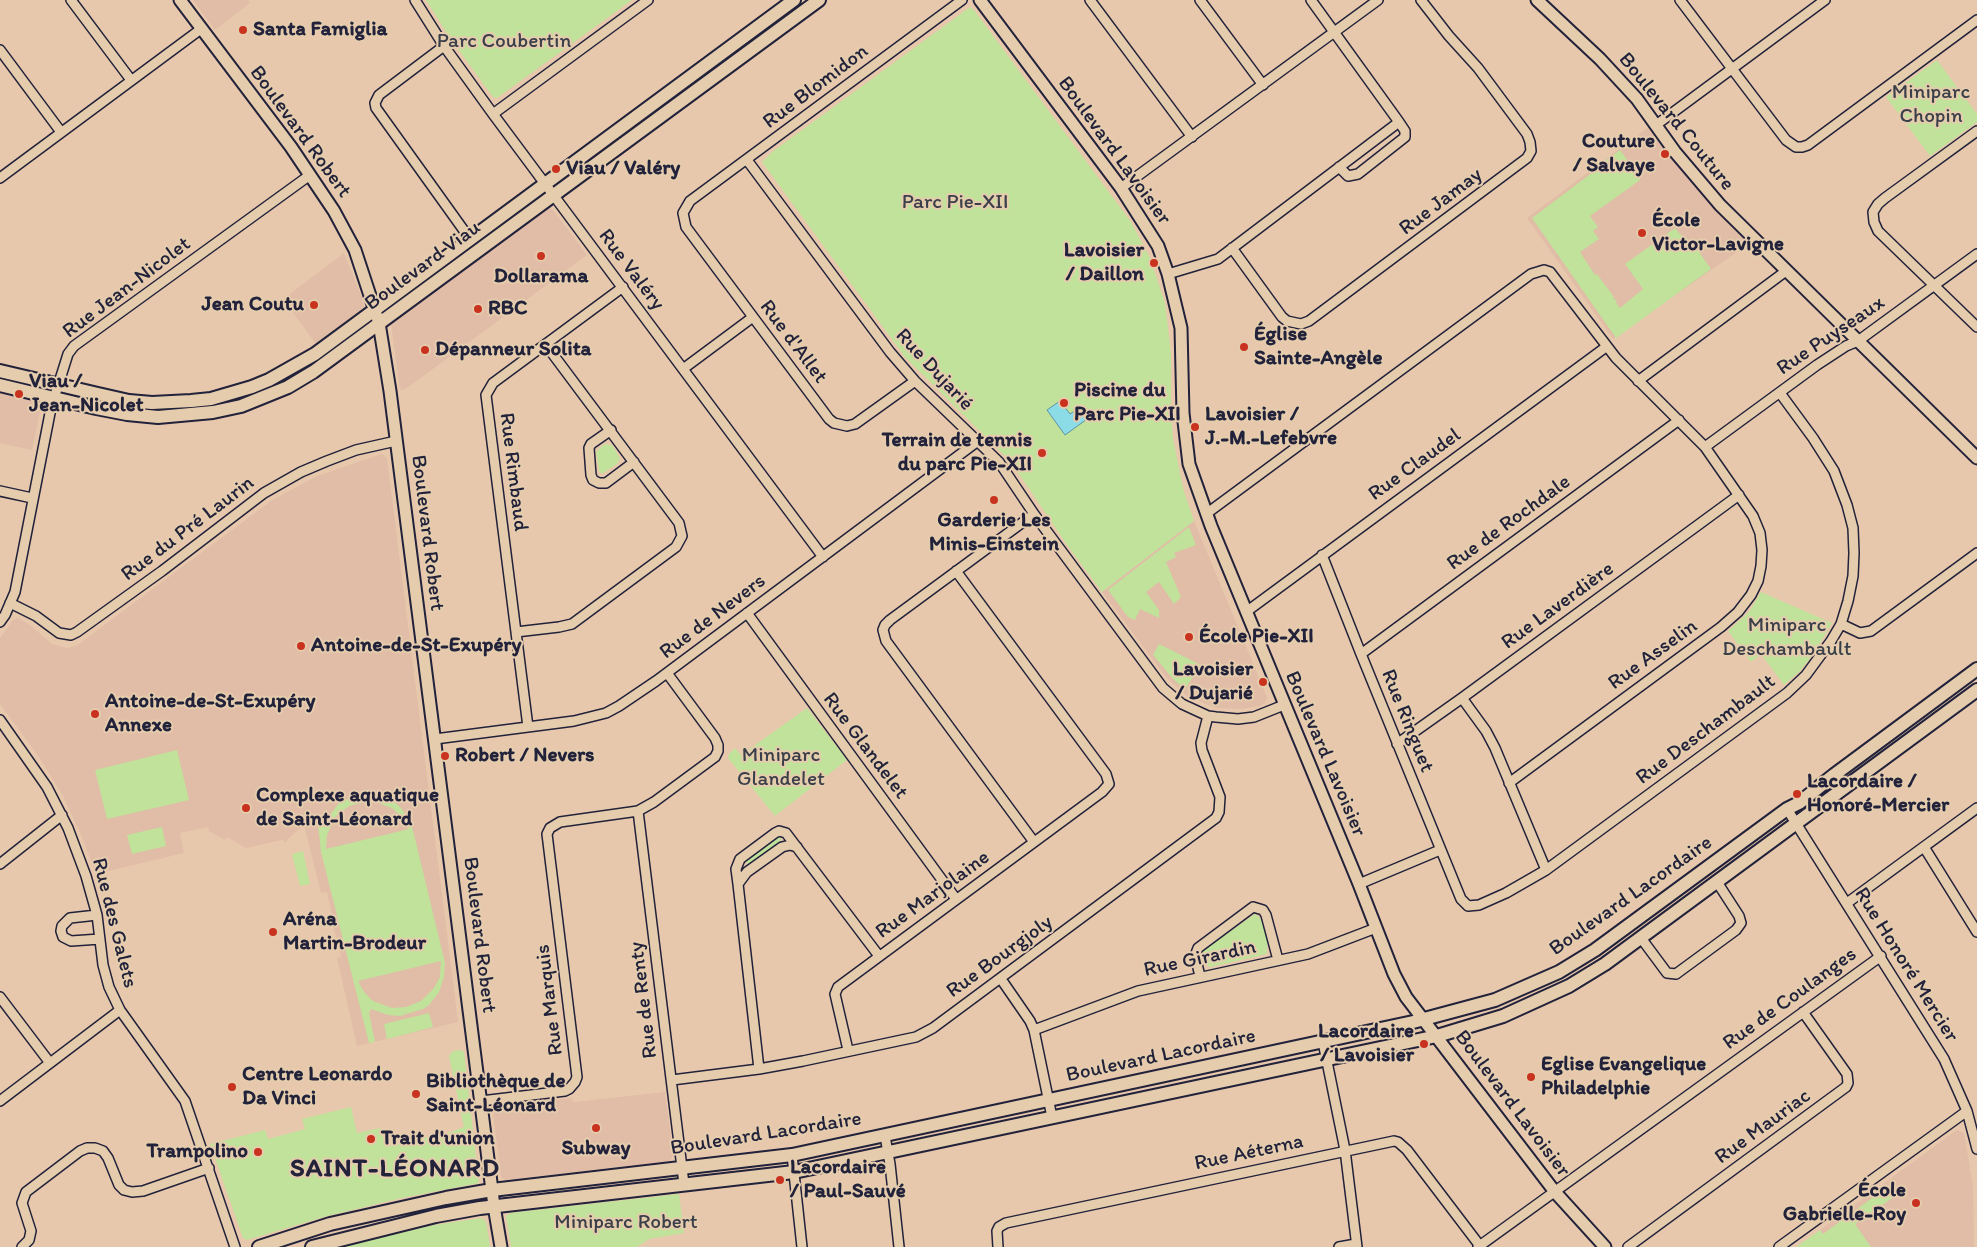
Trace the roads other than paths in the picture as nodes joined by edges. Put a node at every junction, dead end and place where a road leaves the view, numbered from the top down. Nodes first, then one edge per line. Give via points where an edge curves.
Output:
1 (71, 0) edge
2 (180, 0) edge
3 (415, 0) edge
4 (648, 0) edge
5 (794, 0) edge
6 (818, 0) edge
7 (962, 0) edge
8 (980, 0) edge
9 (1090, 0) edge
10 (1200, 0) edge
11 (1311, 0) edge
12 (1378, 0) edge
13 (1421, 0) edge
14 (1538, 0) edge
15 (1680, 0) edge
16 (1825, 0) edge
17 (1977, 20) edge
18 (201, 29) junction
19 (1334, 33) junction
20 (444, 46) junction
21 (0, 50) edge
22 (1731, 69) junction
23 (131, 80) junction
24 (1263, 85) junction
25 (493, 114) junction
26 (1398, 122) junction
27 (1656, 125) junction
28 (1977, 131) edge
29 (61, 132) junction
30 (1192, 137) junction
31 (747, 160) junction
32 (1339, 167) junction
33 (310, 174) junction
34 (0, 178) edge
35 (545, 184) junction
36 (1122, 188) junction
37 (554, 195) junction
38 (690, 201) joint
39 (470, 239) junction
40 (1232, 248) junction
41 (1977, 254) edge
42 (1786, 271) junction
43 (1168, 274) junction
44 (1934, 286) junction
45 (622, 287) junction
46 (375, 308) junction
47 (753, 317) junction
48 (379, 323) junction
49 (1977, 327) edge
50 (1858, 341) junction
51 (546, 345) junction
52 (1606, 347) junction
53 (683, 369) junction
54 (0, 371) edge
55 (915, 381) junction
56 (1638, 381) junction
57 (0, 385) edge
58 (59, 385) junction
59 (1780, 393) junction
60 (54, 398) junction
61 (1679, 420) junction
62 (611, 430) junction
63 (396, 441) junction
64 (978, 441) junction
65 (1705, 446) junction
66 (1977, 458) edge
67 (634, 462) junction
68 (0, 491) edge
69 (1739, 495) junction
70 (32, 498) junction
71 (1034, 514) junction
72 (1206, 514) junction
73 (1977, 553) edge
74 (1322, 555) junction
75 (823, 557) junction
76 (956, 570) junction
77 (10, 603) junction
78 (1246, 612) junction
79 (747, 613) junction
80 (0, 622) edge
81 (1840, 624) junction
82 (516, 632) junction
83 (1361, 654) junction
84 (1977, 669) edge
85 (667, 673) junction
86 (1977, 690) edge
87 (1462, 698) junction
88 (1284, 705) junction
89 (1208, 716) junction
90 (0, 720) edge
91 (528, 727) junction
92 (435, 738) junction
93 (1397, 744) junction
94 (1509, 783) junction
95 (1977, 808) edge
96 (1787, 810) junction
97 (638, 811) junction
98 (62, 815) junction
99 (1796, 824) junction
100 (1034, 842) junction
101 (1924, 847) junction
102 (798, 848) junction
103 (1440, 850) junction
104 (0, 864) edge
105 (1546, 870) junction
106 (1717, 882) junction
107 (738, 884) junction
108 (1359, 884) junction
109 (956, 899) junction
110 (1461, 899) joint
111 (1847, 904) junction
112 (97, 915) junction
113 (1376, 928) junction
114 (1976, 929) edge
115 (1641, 938) junction
116 (100, 939) junction
117 (879, 956) junction
118 (1881, 956) junction
119 (1278, 960) junction
120 (1200, 976) junction
121 (1001, 979) junction
122 (0, 996) edge
123 (120, 1010) junction
124 (1803, 1012) junction
125 (1424, 1020) junction
126 (1034, 1030) junction
127 (1437, 1036) junction
128 (1323, 1042) junction
129 (848, 1050) junction
130 (1326, 1058) junction
131 (50, 1063) junction
132 (759, 1069) junction
133 (672, 1080) junction
134 (0, 1101) edge
135 (481, 1101) junction
136 (1048, 1101) junction
137 (1968, 1111) junction
138 (1052, 1118) junction
139 (885, 1136) junction
140 (1977, 1149) edge
141 (1344, 1150) junction
142 (888, 1153) junction
143 (792, 1155) junction
144 (209, 1168) junction
145 (682, 1168) junction
146 (794, 1172) junction
147 (684, 1184) junction
148 (492, 1190) junction
149 (1554, 1192) junction
150 (494, 1206) junction
151 (1356, 1245) edge
152 (1479, 1246) edge
153 (22, 1247) edge
154 (235, 1247) edge
155 (259, 1247) edge
156 (312, 1247) edge
157 (501, 1247) edge
158 (802, 1247) edge
159 (899, 1247) edge
160 (998, 1247) edge
161 (1339, 1247) edge
162 (1605, 1247) edge
163 (1628, 1247) edge
164 (1779, 1247) edge

1 - 23 street
2 - 18 street, Boulevard Robert
3 - 20 street, Rue Valéry
4 - 25 street
5 - 35 main road, Boulevard Viau
6 - 37 main road, Boulevard Viau
7 - 31 street, Rue Blomidon
8 - 36 street, Boulevard Lavoisier
9 - 30 street
10 - 24 street
11 - 19 street
12 - 19 street
13 - 40 street, Rue Jamay via 1478,68 1527,134 1531,151 1527,158 1317,316 1301,324 1282,317
14 - 27 street, Boulevard Couture via 1615,74
15 - 22 street
16 - 22 street
17 - 22 street via 1802,147 1786,140
18 - 23 street
18 - 33 street, Boulevard Robert
19 - 24 street
19 - 26 street
20 - 25 street, Rue Valéry
20 - 39 street via 379,95 375,103
21 - 29 street
22 - 27 street
23 - 29 street
24 - 30 street
25 - 35 street, Rue Valéry
26 - 32 street
26 - 32 street via 1405,131 1405,138 1366,169 1355,176 1348,176
27 - 42 street, Boulevard Couture via 1706,190
28 - 44 street via 1885,198 1873,212 1878,231
29 - 34 street
30 - 36 street
31 - 38 street, Rue Blomidon
31 - 55 street, Rue Dujarié
32 - 40 street
33 - 46 street, Boulevard Robert via 355,250
33 - 58 street, Rue Jean-Nicolet via 74,346 66,358
35 - 37 street, Rue Valéry
35 - 39 main road, Boulevard Viau
36 - 43 street, Boulevard Lavoisier via 1158,246
37 - 45 street, Rue Valéry
37 - 48 main road, Boulevard Viau
38 - 47 street, Rue d'Allet via 683,213 686,226
39 - 46 main road, Boulevard Viau
40 - 43 street via 1211,262
41 - 44 street, Rue Puyseaux
42 - 50 street, Boulevard Couture
42 - 56 street
43 - 72 street, Boulevard Lavoisier via 1181,328 1183,414 1189,464
44 - 49 street
44 - 50 street, Rue Puyseaux
45 - 51 street, Rue Rimbaud
45 - 53 street, Rue Valéry
46 - 48 street, Boulevard Robert
46 - 58 main road, Boulevard Viau via 290,369 230,394 191,402 152,403
47 - 53 street
47 - 55 street, Rue d'Allet via 834,423 855,424
48 - 60 main road, Boulevard Viau via 314,372 288,387 214,412 142,416
48 - 63 street, Boulevard Robert
50 - 59 street, Rue Puyseaux
50 - 66 street, Boulevard Couture
51 - 62 street
51 - 82 street, Rue Rimbaud via 493,384 486,395
52 - 56 street, Rue Asselin
52 - 72 street, Rue Asselin via 1554,277 1544,270 1531,274
52 - 74 street, Rue Claudel
53 - 75 street, Rue Valéry
54 - 58 main road, Boulevard Viau
55 - 64 street, Rue Dujarié
56 - 61 street, Rue Asselin
57 - 60 main road, Boulevard Viau
58 - 60 street, Rue Jean-Nicolet
59 - 65 street, Rue Puyseaux
59 - 81 street, Rue Deschambault via 1828,459 1848,505 1853,528 1853,576
60 - 70 street, Rue Jean-Nicolet
61 - 65 street, Rue Asselin
61 - 83 street, Rue de Rochdale
62 - 67 street
62 - 67 street via 588,448 593,480 606,483
63 - 77 street, Rue du Pré Laurin via 327,461 264,494 71,635 59,633
63 - 92 street, Boulevard Robert
64 - 71 street, Rue Dujarié via 1009,475
64 - 75 street, Rue de Nevers
65 - 69 street, Rue Asselin
67 - 82 street via 679,523 682,536 676,547 572,624
68 - 70 street
69 - 87 street, Rue Laverdière
69 - 94 street, Rue Asselin via 1754,516 1762,550 1758,581 1738,612
70 - 77 street, Rue Jean-Nicolet via 15,592
71 - 76 street
71 - 89 street, Rue Dujarié via 1163,688 1182,704
72 - 78 street, Boulevard Lavoisier
73 - 81 street via 1871,631 1860,633
74 - 78 street, Rue Claudel
74 - 83 street, Rue Ringuet
75 - 79 street, Rue de Nevers
76 - 100 street via 890,620 883,630 886,641
76 - 100 street, Rue Marjolaine via 1106,774 1109,784
77 - 80 street, Rue Jean-Nicolet
78 - 88 street, Boulevard Lavoisier
79 - 85 street, Rue de Nevers
79 - 109 street, Rue Glandelet
81 - 105 street, Rue Deschambault via 1821,656 1787,693
82 - 91 street, Rue Rimbaud
83 - 93 street, Rue Ringuet
84 - 96 main road, Boulevard Lacordaire
85 - 91 street, Rue de Nevers via 632,699 606,713
85 - 97 street via 715,738 718,751 710,762
86 - 99 main road, Boulevard Lacordaire
87 - 93 street, Rue Laverdière
87 - 94 street via 1491,740
88 - 89 street, Rue Dujarié via 1254,717
88 - 108 street, Boulevard Lavoisier
89 - 121 street, Rue Bourgjoly via 1201,743 1220,797 1216,818
90 - 98 street, Rue des Galets
91 - 92 street, Rue de Nevers
92 - 135 street, Boulevard Robert
93 - 103 street, Rue Ringuet
94 - 105 street
95 - 101 street
96 - 99 street, Rue Honoré Mercier
96 - 125 main road, Boulevard Lacordaire via 1571,965 1496,1000
97 - 133 street, Rue de Renty
97 - 135 street, Rue Marquis via 560,822 550,828 548,840 576,1082 570,1090
98 - 104 street
98 - 112 street, Rue des Galets via 79,854
99 - 106 main road, Boulevard Lacordaire
99 - 111 street, Rue Honoré Mercier
100 - 109 street, Rue Marjolaine
101 - 111 street
101 - 114 street
102 - 107 street via 782,847 747,872
102 - 107 street via 786,833 775,833 738,862
102 - 117 street
103 - 108 street
103 - 110 street, Rue Ringuet
105 - 110 street, Rue Deschambault via 1479,905 1468,906
106 - 115 main road, Boulevard Lacordaire
106 - 115 street via 1739,916 1740,924 1736,930 1676,974 1667,973
107 - 132 street
108 - 113 street, Boulevard Lavoisier
109 - 117 street, Rue Marjolaine
111 - 118 street, Rue Honoré Mercier
112 - 116 street, Rue des Galets
112 - 116 street via 70,918 61,931 63,937 71,941
113 - 119 street, Rue Girardin via 1316,951
113 - 125 street, Boulevard Lavoisier via 1406,997
115 - 127 main road, Boulevard Lacordaire via 1585,976 1536,1002 1503,1016
116 - 123 street, Rue des Galets via 106,978
117 - 129 street, Rue Marjolaine via 836,989
118 - 124 street, Rue de Coulanges
118 - 137 street, Rue Honoré Mercier via 1944,1058
119 - 120 street, Rue Girardin
119 - 120 street via 1266,915 1263,910 1253,907 1198,948 1195,956
120 - 126 street, Rue Girardin via 1138,991
121 - 126 street
121 - 129 street, Rue Bourgjoly via 926,1033
122 - 131 street
123 - 131 street
123 - 144 street, Rue des Galets via 182,1096
124 - 149 street, Rue de Coulanges
124 - 163 street, Rue Mauriac via 1847,1074 1846,1087
125 - 127 street, Boulevard Lavoisier
125 - 128 main road, Boulevard Lacordaire
126 - 136 street
127 - 130 main road, Boulevard Lacordaire
127 - 149 street, Boulevard Lavoisier
128 - 130 street
128 - 136 main road, Boulevard Lacordaire
129 - 132 street, Rue Bourgjoly
130 - 138 main road, Boulevard Lacordaire
130 - 141 street
131 - 134 street
132 - 133 street, Rue Bourgjoly
133 - 145 street, Rue de Renty
135 - 148 street, Boulevard Robert
136 - 138 street
136 - 139 main road, Boulevard Lacordaire
137 - 140 street, Rue Honoré Mercier
137 - 164 street
138 - 142 main road, Boulevard Lacordaire
139 - 142 street
139 - 143 main road, Boulevard Lacordaire
141 - 151 street
141 - 152 street, Rue Aéterna via 1398,1142
141 - 160 street, Rue Aéterna via 1006,1223 997,1231
142 - 146 main road, Boulevard Lacordaire
142 - 159 street
143 - 145 main road, Boulevard Lacordaire
143 - 146 street
144 - 153 street via 132,1192 118,1186 103,1152 87,1148 26,1192 22,1203 31,1231
144 - 154 street, Rue des Galets
145 - 147 street, Rue de Renty
145 - 148 main road, Boulevard Lacordaire
146 - 147 main road, Boulevard Lacordaire
146 - 158 street
147 - 150 main road, Boulevard Lacordaire
148 - 150 street, Boulevard Robert
148 - 155 main road, Boulevard Lacordaire via 366,1215
149 - 152 street, Rue de Coulanges
149 - 162 street, Boulevard Lavoisier
150 - 156 main road, Boulevard Lacordaire via 436,1216
150 - 157 street, Boulevard Robert
151 - 161 street

